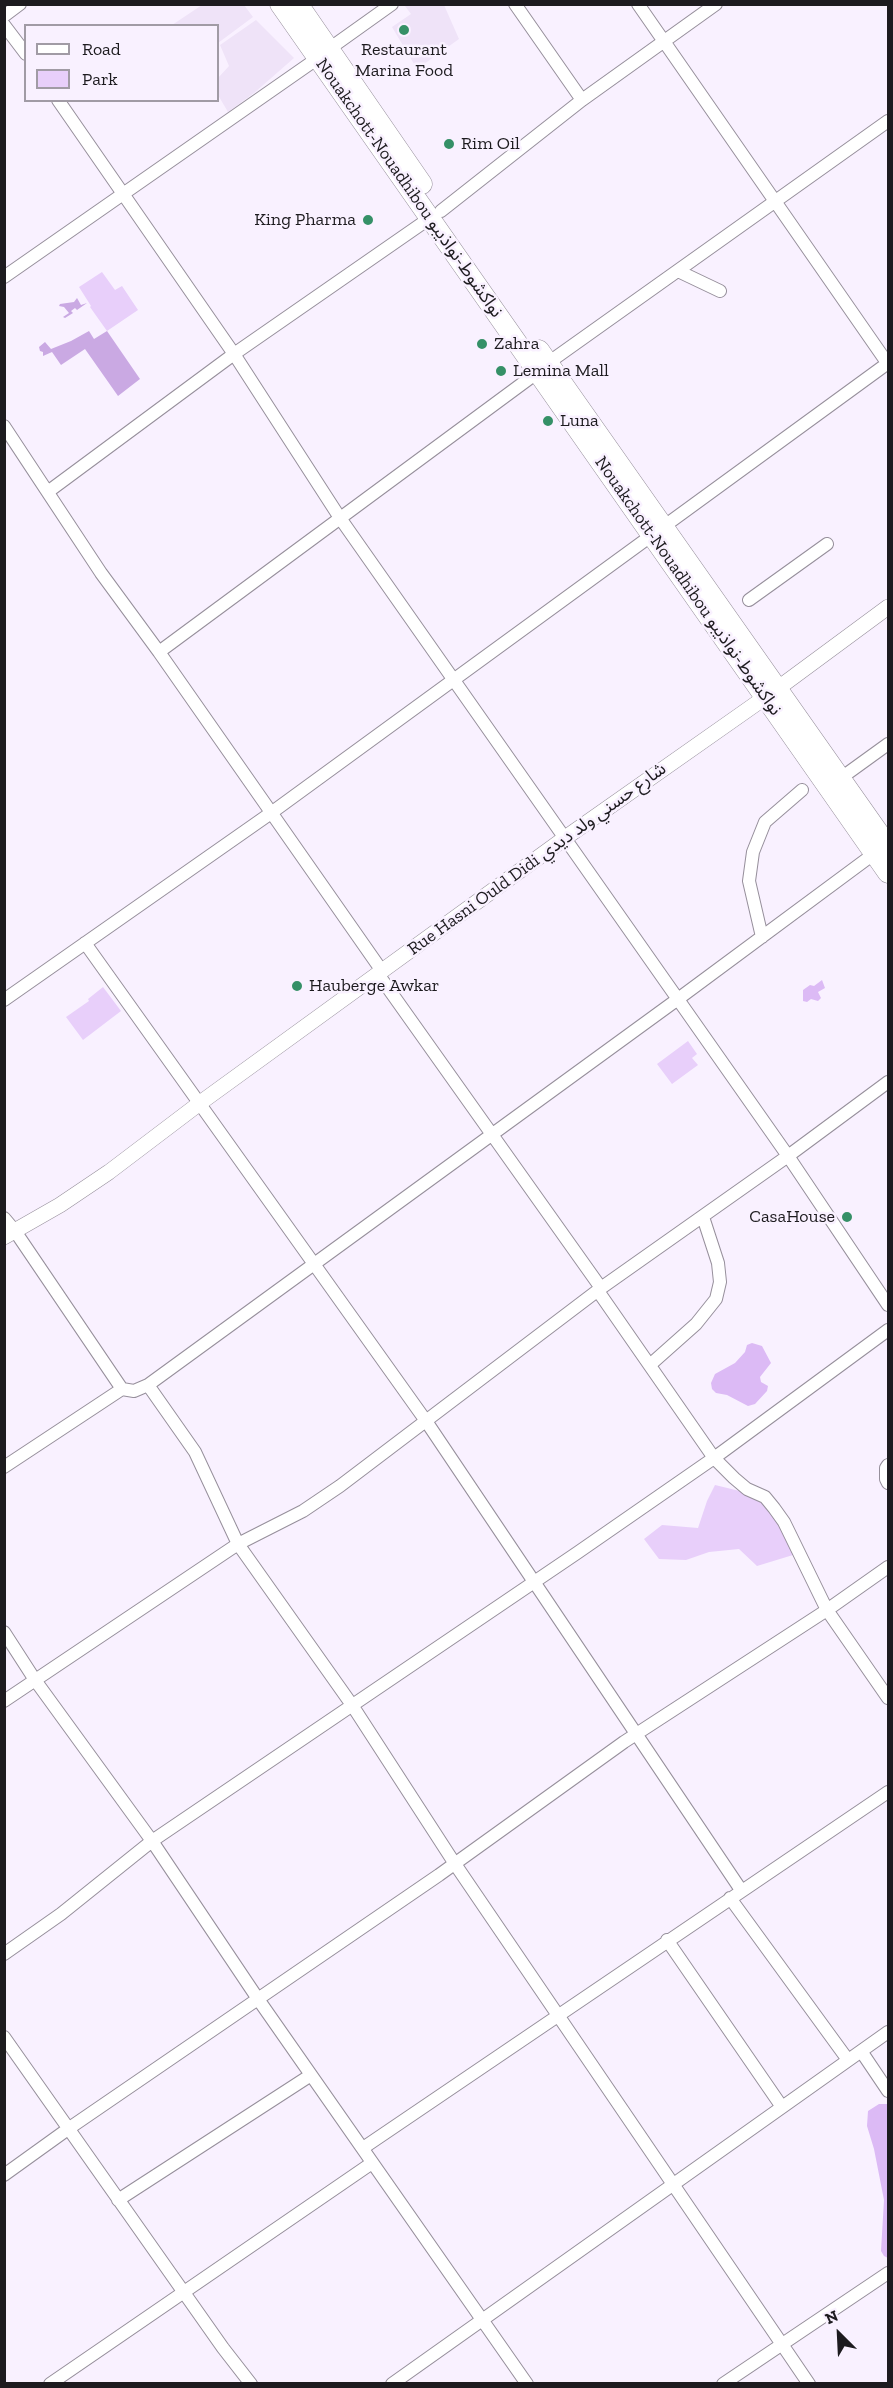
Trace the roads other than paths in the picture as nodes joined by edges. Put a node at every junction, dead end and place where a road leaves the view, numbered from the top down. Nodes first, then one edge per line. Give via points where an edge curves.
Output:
1 (20, 4) edge
2 (280, 4) edge
3 (298, 4) edge
4 (392, 4) edge
5 (515, 4) edge
6 (638, 4) edge
7 (716, 4) edge
8 (4, 16) edge
9 (4, 25) edge
10 (663, 42) junction
11 (24, 51) edge
12 (324, 53) junction
13 (582, 100) junction
14 (59, 102) edge
15 (888, 121) edge
16 (124, 194) junction
17 (776, 202) junction
18 (435, 214) junction
19 (678, 272) junction
20 (4, 277) edge
21 (720, 291) dead end
22 (234, 354) junction
23 (888, 363) edge
24 (543, 368) junction
25 (4, 426) edge
26 (49, 490) junction
27 (340, 518) junction
28 (658, 532) junction
29 (827, 544) dead end
30 (749, 600) dead end
31 (888, 607) edge
32 (159, 652) junction
33 (453, 679) junction
34 (771, 693) junction
35 (888, 744) edge
36 (841, 778) junction
37 (802, 790) dead end
38 (271, 813) junction
39 (565, 838) junction
40 (885, 847) edge
41 (888, 873) edge
42 (762, 937) junction
43 (85, 943) junction
44 (380, 972) junction
45 (678, 999) junction
46 (4, 1000) edge
47 (888, 1082) edge
48 (200, 1103) junction
49 (493, 1133) junction
50 (788, 1156) junction
51 (703, 1217) junction
52 (4, 1218) edge
53 (10, 1234) edge
54 (315, 1264) junction
55 (599, 1289) junction
56 (888, 1305) edge
57 (888, 1330) edge
58 (651, 1364) junction
59 (148, 1385) junction
60 (122, 1389) junction
61 (426, 1421) junction
62 (714, 1458) junction
63 (888, 1465) edge
64 (4, 1467) edge
65 (888, 1483) edge
66 (238, 1544) junction
67 (888, 1567) edge
68 (534, 1582) junction
69 (827, 1610) junction
70 (4, 1632) edge
71 (35, 1680) junction
72 (888, 1698) edge
73 (4, 1701) edge
74 (352, 1705) junction
75 (637, 1734) junction
76 (888, 1792) edge
77 (152, 1841) junction
78 (455, 1864) junction
79 (736, 1894) junction
80 (667, 1941) junction
81 (4, 1954) edge
82 (258, 1999) junction
83 (559, 2016) junction
84 (888, 2032) edge
85 (4, 2037) edge
86 (861, 2050) junction
87 (848, 2060) junction
88 (311, 2075) junction
89 (888, 2091) edge
90 (782, 2107) junction
91 (68, 2129) junction
92 (363, 2148) junction
93 (372, 2163) junction
94 (4, 2175) edge
95 (674, 2184) junction
96 (118, 2200) junction
97 (888, 2273) edge
98 (183, 2291) junction
99 (482, 2320) junction
100 (780, 2344) junction
101 (50, 2384) edge
102 (251, 2384) edge
103 (392, 2384) edge
104 (527, 2384) edge
105 (723, 2384) edge
106 (809, 2384) edge

1 - 8 street
2 - 12 highway, Nouakchott-Nouadhibou نواكشوط-نواذيبو
3 - 12 highway, Nouakchott-Nouadhibou نواكشوط-نواذيبو
4 - 12 street
5 - 13 street
6 - 10 street
7 - 10 street
9 - 11 street
10 - 13 street
10 - 17 street
12 - 16 street
12 - 18 highway, Nouakchott-Nouadhibou نواكشوط-نواذيبو
13 - 18 street
14 - 16 street
15 - 17 street
16 - 20 street
16 - 22 street
17 - 19 street
17 - 23 street
18 - 22 street
18 - 24 highway, Nouakchott-Nouadhibou نواكشوط-نواذيبو
19 - 21 street
19 - 24 street
22 - 26 street
22 - 27 street
23 - 28 street
24 - 27 street
24 - 28 highway, Nouakchott-Nouadhibou نواكشوط-نواذيبو
25 - 26 street
26 - 32 street via 101,573
27 - 32 street
27 - 33 street
28 - 33 street
28 - 34 highway, Nouakchott-Nouadhibou نواكشوط-نواذيبو
29 - 30 street
31 - 34 street, Rue Hasni Ould Didi شارع حسني ولد ديدي
32 - 38 street
33 - 38 street
33 - 39 street
34 - 36 highway, Nouakchott-Nouadhibou نواكشوط-نواذيبو
34 - 39 street, Rue Hasni Ould Didi شارع حسني ولد ديدي
34 - 40 highway, Nouakchott-Nouadhibou نواكشوط-نواذيبو
35 - 36 street
36 - 40 highway, Nouakchott-Nouadhibou نواكشوط-نواذيبو
37 - 42 street via 765,822 753,852 749,881
38 - 43 street
38 - 44 street
39 - 44 street, Rue Hasni Ould Didi شارع حسني ولد ديدي
39 - 45 street
40 - 41 highway, Nouakchott-Nouadhibou نواكشوط-نواذيبو
40 - 42 street
42 - 45 street
43 - 46 street
43 - 48 street
44 - 48 street, Rue Hasni Ould Didi شارع حسني ولد ديدي
44 - 49 street
45 - 49 street
45 - 50 street
47 - 50 street
48 - 53 street, Rue Hasni Ould Didi شارع حسني ولد ديدي via 109,1172
48 - 54 street
49 - 54 street
49 - 55 street
50 - 51 street
50 - 56 street
51 - 55 street
51 - 58 street via 718,1263 720,1282 716,1299 696,1324
52 - 53 street
53 - 60 street
54 - 59 street
54 - 61 street
55 - 58 street
55 - 61 street
57 - 62 street
58 - 62 street
59 - 60 street via 134,1391
59 - 66 street via 195,1452
60 - 64 street
61 - 66 street via 303,1511
61 - 68 street
62 - 68 street
62 - 69 street via 774,1508
63 - 65 street
66 - 71 street
66 - 74 street
67 - 69 street
68 - 74 street
68 - 75 street
69 - 72 street
69 - 75 street
70 - 71 street
71 - 73 street
71 - 77 street
74 - 77 street
74 - 78 street
75 - 78 street
75 - 79 street
76 - 79 street
77 - 81 street
77 - 82 street
78 - 82 street
78 - 83 street
79 - 80 street
79 - 87 street
80 - 83 street
80 - 90 street
82 - 88 street
82 - 91 street
83 - 92 street
83 - 95 street
84 - 86 street
85 - 91 street
86 - 87 street
86 - 89 street
87 - 90 street
88 - 92 street
88 - 96 street
90 - 95 street
91 - 94 street
91 - 96 street
92 - 93 street
93 - 98 street
93 - 99 street
95 - 99 street
95 - 100 street
96 - 98 street
97 - 100 street
98 - 101 street
98 - 102 street
99 - 103 street
99 - 104 street
100 - 105 street
100 - 106 street

